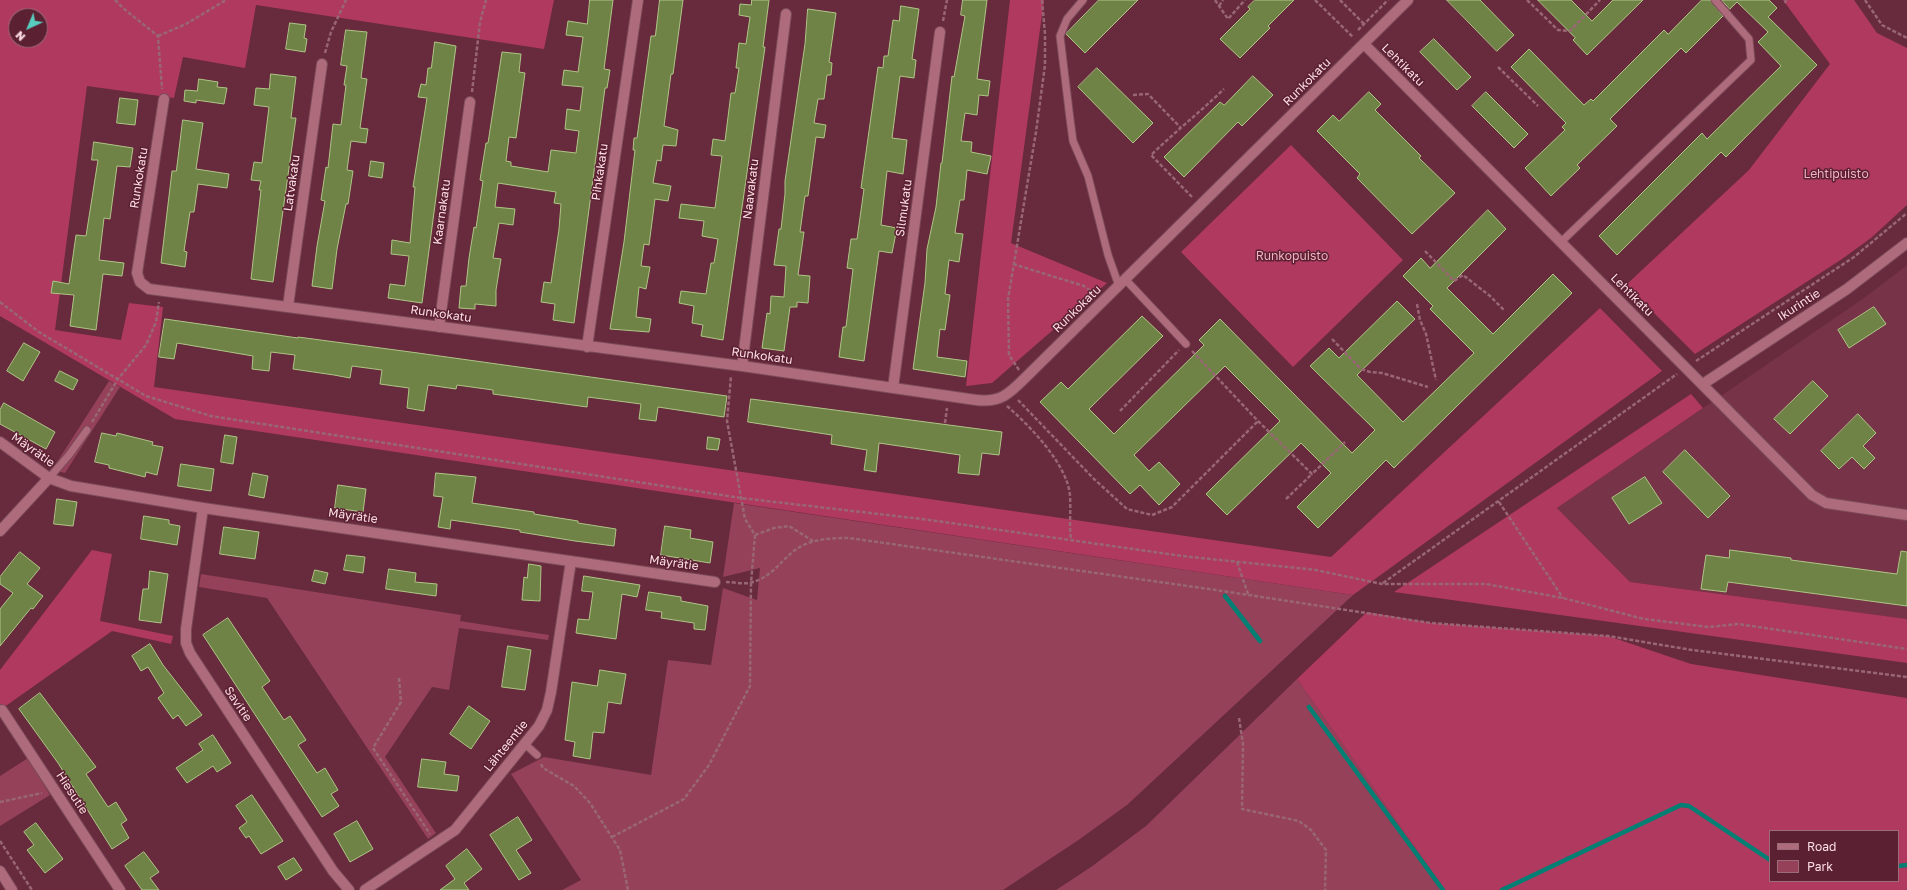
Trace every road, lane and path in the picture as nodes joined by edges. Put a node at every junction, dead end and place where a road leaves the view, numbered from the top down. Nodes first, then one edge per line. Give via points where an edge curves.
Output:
1 (115, 0) edge
2 (226, 0) edge
3 (346, 0) edge
4 (486, 0) edge
5 (638, 0) edge
6 (947, 0) edge
7 (1042, 0) edge
8 (1084, 0) edge
9 (1215, 0) edge
10 (1223, 0) edge
11 (1245, 0) edge
12 (1315, 0) edge
13 (1340, 0) edge
14 (1388, 0) edge
15 (1408, 0) edge
16 (1527, 0) edge
17 (1600, 0) edge
18 (1715, 0) edge
19 (1865, 0) edge
20 (1219, 6) junction
21 (786, 14) dead end
22 (1364, 24) junction
23 (940, 32) joint
24 (158, 36) junction
25 (1352, 37) junction
26 (1907, 38) edge
27 (1364, 44) junction
28 (322, 64) joint
29 (1498, 67) dead end
30 (1224, 89) dead end
31 (1133, 95) dead end
32 (164, 100) joint
33 (470, 102) joint
34 (1538, 106) dead end
35 (1180, 127) junction
36 (1193, 199) dead end
37 (1907, 213) edge
38 (1561, 242) junction
39 (1907, 243) edge
40 (1425, 251) dead end
41 (1013, 264) junction
42 (1122, 283) junction
43 (162, 290) junction
44 (1104, 301) junction
45 (0, 302) edge
46 (1417, 304) dead end
47 (288, 306) junction
48 (1505, 311) dead end
49 (439, 327) junction
50 (1332, 339) dead end
51 (1186, 344) junction
52 (587, 347) junction
53 (737, 366) junction
54 (1686, 368) junction
55 (1025, 378) junction
56 (118, 379) junction
57 (1436, 380) dead end
58 (1707, 382) junction
59 (1428, 387) dead end
60 (893, 388) junction
61 (1010, 393) junction
62 (1000, 399) junction
63 (947, 408) dead end
64 (1120, 411) dead end
65 (1258, 421) junction
66 (945, 423) dead end
67 (87, 430) joint
68 (0, 442) edge
69 (1345, 442) dead end
70 (1312, 474) junction
71 (49, 478) junction
72 (741, 498) junction
73 (1286, 499) dead end
74 (1498, 502) junction
75 (203, 508) junction
76 (1907, 514) edge
77 (0, 531) edge
78 (755, 535) junction
79 (1071, 540) junction
80 (814, 541) junction
81 (571, 561) junction
82 (1237, 562) junction
83 (715, 582) joint
84 (752, 583) junction
85 (1382, 584) junction
86 (1248, 594) junction
87 (1563, 598) junction
88 (1907, 649) edge
89 (1907, 677) edge
90 (399, 678) dead end
91 (2, 710) dead end
92 (1239, 718) dead end
93 (525, 744) junction
94 (537, 755) joint
95 (60, 797) junction
96 (0, 802) edge
97 (612, 837) junction
98 (0, 841) edge
99 (436, 843) junction
100 (0, 871) edge
101 (12, 890) edge
102 (32, 890) edge
103 (120, 890) edge
104 (349, 890) edge
105 (365, 890) edge
106 (628, 890) edge
107 (1325, 890) edge

1 - 24 path
2 - 24 path via 186,24
3 - 28 path via 331,32
4 - 33 path via 480,22
5 - 52 street, Pihkakatu
6 - 23 path
7 - 41 path via 1045,65
8 - 42 lane via 1067,19 1060,36 1070,119 1073,141 1088,176 1108,255
9 - 20 path
10 - 20 path
11 - 20 path via 1228,19
12 - 25 path
13 - 22 path
14 - 22 path
15 - 27 street, Runkokatu
16 - 17 path via 1558,30 1570,31
18 - 38 lane via 1749,39 1751,60
19 - 26 path via 1882,25
21 - 53 street, Naavakatu
22 - 25 path
23 - 60 street, Silmukatu
24 - 32 path
25 - 27 path
27 - 38 street, Lehtikatu
27 - 42 street, Runkokatu
28 - 47 street, Latvakatu
29 - 34 path
30 - 35 path
31 - 35 path via 1148,94
32 - 43 street, Runkokatu via 137,273 137,278 144,286
33 - 49 street, Kaarnakatu
35 - 36 path via 1151,155
37 - 58 path via 1854,257 1695,362
38 - 54 street, Lehtikatu
39 - 58 street, Ikurintie via 1847,289
40 - 48 path via 1454,282 1463,275
41 - 44 path via 1084,286
41 - 55 path via 1008,298 1009,355
42 - 44 street, Runkokatu
42 - 51 lane
43 - 47 street, Runkokatu
43 - 56 path via 156,322 146,345
44 - 55 street, Runkokatu
45 - 56 path via 39,332
46 - 57 path
47 - 49 street, Runkokatu
49 - 52 street, Runkokatu
50 - 59 path via 1361,369
51 - 64 path
51 - 65 path
52 - 53 street, Runkokatu
53 - 60 street, Runkokatu
53 - 72 path via 727,421
54 - 58 street, Lehtikatu
54 - 74 path
55 - 61 street, Runkokatu
56 - 67 path
56 - 72 path via 146,396 210,416
58 - 76 street, Lehtikatu via 1818,499 1826,503
60 - 62 street, Runkokatu via 980,400
61 - 62 street, Runkokatu
61 - 65 path via 1127,509 1152,515 1172,507
62 - 79 path via 1054,458 1064,476 1070,495
63 - 66 path
65 - 70 path
67 - 71 lane
68 - 71 street, Mäyrätie
69 - 70 path
70 - 73 path
71 - 75 street, Mäyrätie via 71,486
71 - 77 street
72 - 78 path via 745,519
72 - 79 path via 930,520
74 - 85 path
74 - 87 path
75 - 81 street, Mäyrätie
75 - 104 street, Savitie via 186,643 190,653 333,871
78 - 80 path via 789,526
78 - 84 path
79 - 82 path
80 - 84 path via 796,550 766,578
80 - 86 path via 849,538
81 - 83 street, Mäyrätie
81 - 93 street, Lähteentie via 547,710
82 - 85 path via 1316,570
82 - 86 path
83 - 84 path
84 - 97 path via 750,686 709,765 684,799
85 - 87 path via 1486,584
86 - 89 path via 1431,623 1608,636 1692,650
87 - 88 path via 1644,619 1709,627 1738,624
90 - 99 path via 401,702 373,748
91 - 95 street, Hiesutie
92 - 107 path via 1243,744 1242,810 1299,821 1311,830 1326,850
93 - 94 lane
93 - 99 street, Lähteentie via 460,824
94 - 97 path via 543,768 574,786 590,803
95 - 96 path via 38,792
95 - 103 street, Hiesutie
97 - 106 path via 620,850
98 - 102 path
99 - 105 street, Lähteentie
100 - 101 street

